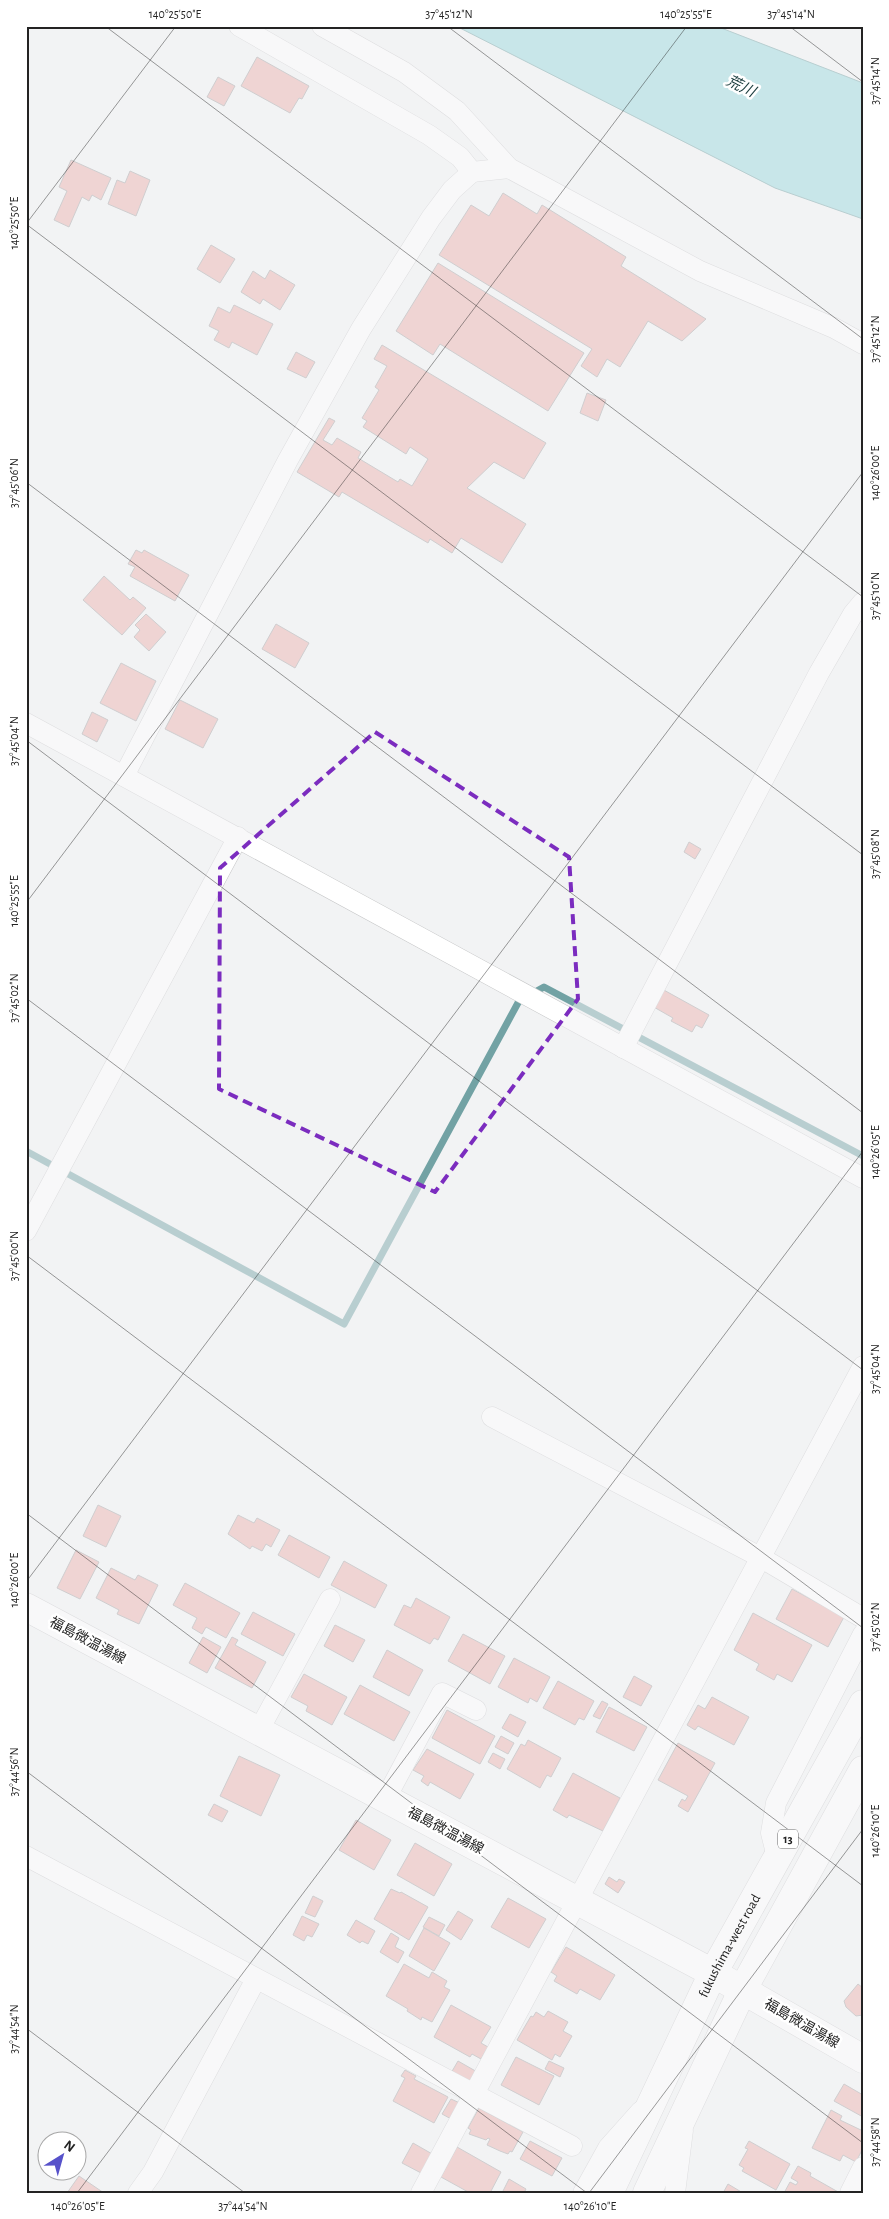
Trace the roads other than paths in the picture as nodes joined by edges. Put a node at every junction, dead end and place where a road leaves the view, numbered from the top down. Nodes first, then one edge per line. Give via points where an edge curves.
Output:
1 (239, 26) edge
2 (322, 26) edge
3 (509, 168) junction
4 (472, 172) junction
5 (863, 344) edge
6 (863, 602) edge
7 (26, 723) edge
8 (124, 776) junction
9 (238, 836) junction
10 (623, 1048) junction
11 (863, 1178) edge
12 (26, 1231) edge
13 (863, 1366) edge
14 (492, 1416) dead end
15 (760, 1557) junction
16 (330, 1599) dead end
17 (26, 1607) edge
18 (863, 1618) edge
19 (863, 1634) edge
20 (863, 1704) edge
21 (476, 1710) dead end
22 (259, 1730) junction
23 (861, 1775) edge
24 (386, 1798) junction
25 (26, 1856) edge
26 (778, 1858) junction
27 (576, 1900) junction
28 (713, 1973) junction
29 (256, 1979) junction
30 (743, 1990) junction
31 (859, 2050) edge
32 (473, 2095) junction
33 (654, 2097) junction
34 (686, 2110) junction
35 (572, 2146) dead end
36 (863, 2166) edge
37 (138, 2193) edge
38 (421, 2193) edge
39 (583, 2193) edge
40 (609, 2193) edge
41 (646, 2193) edge
42 (675, 2193) edge
43 (850, 2193) edge

1 - 4 street via 429,135 460,157
2 - 3 street via 404,72 457,111
3 - 4 street
3 - 5 street via 700,271 834,328
4 - 8 street via 452,190 431,218 361,329 288,460
6 - 10 street via 819,673
7 - 8 street
8 - 9 street
9 - 10 street
9 - 12 street
10 - 11 street
13 - 15 street
14 - 15 street
15 - 18 street
15 - 27 street
16 - 22 street
17 - 22 main road, 福島微温湯線
19 - 26 street via 776,1803 771,1833
20 - 26 main road, fukushima-west road / 13
21 - 24 street via 442,1693
22 - 24 main road, 福島微温湯線
23 - 30 main road, 13
24 - 27 main road, 福島微温湯線
25 - 29 street
26 - 28 main road, fukushima-west road / 13
27 - 28 main road, 福島微温湯線
27 - 32 street
28 - 30 main road, 福島微温湯線
28 - 33 main road, fukushima-west road / 13
29 - 32 street
29 - 37 street via 153,2172
30 - 31 main road, 福島微温湯線
30 - 34 main road, 13
32 - 35 street
32 - 38 street
33 - 39 street via 608,2148
33 - 40 main road, fukushima-west road / 13
34 - 41 main road, 13
34 - 42 street
36 - 43 street

